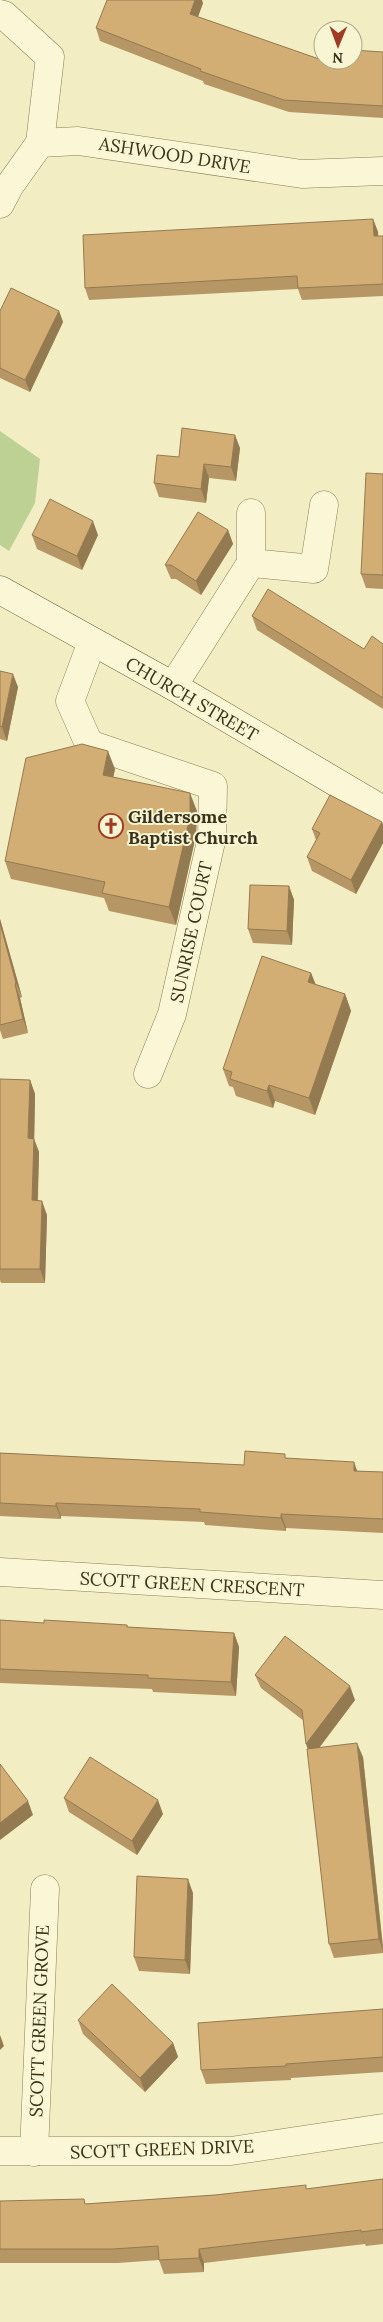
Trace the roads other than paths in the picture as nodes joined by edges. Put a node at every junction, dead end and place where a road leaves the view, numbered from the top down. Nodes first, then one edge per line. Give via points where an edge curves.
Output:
1 (0, 14) edge
2 (40, 143) junction
3 (383, 171) edge
4 (0, 204) edge
5 (324, 505) dead end
6 (251, 513) dead end
7 (251, 563) junction
8 (0, 590) edge
9 (92, 642) junction
10 (173, 686) junction
11 (383, 810) edge
12 (148, 1074) dead end
13 (0, 1572) edge
14 (383, 1595) edge
15 (44, 1889) dead end
16 (383, 2128) edge
17 (0, 2151) edge
18 (34, 2152) junction

1 - 2 street via 50,57
2 - 3 street, ASHWOOD DRIVE via 78,141 302,174
2 - 4 street
5 - 7 street via 314,569
6 - 7 street
7 - 10 street
8 - 9 street, CHURCH STREET
9 - 10 street, CHURCH STREET
9 - 12 street, SUNRISE COURT via 70,701 89,744 213,786 212,837 172,1014
10 - 11 street, CHURCH STREET
13 - 14 street, SCOTT GREEN CRESCENT
15 - 18 street, SCOTT GREEN GROVE
16 - 18 street, SCOTT GREEN DRIVE via 231,2151
17 - 18 street, SCOTT GREEN DRIVE

